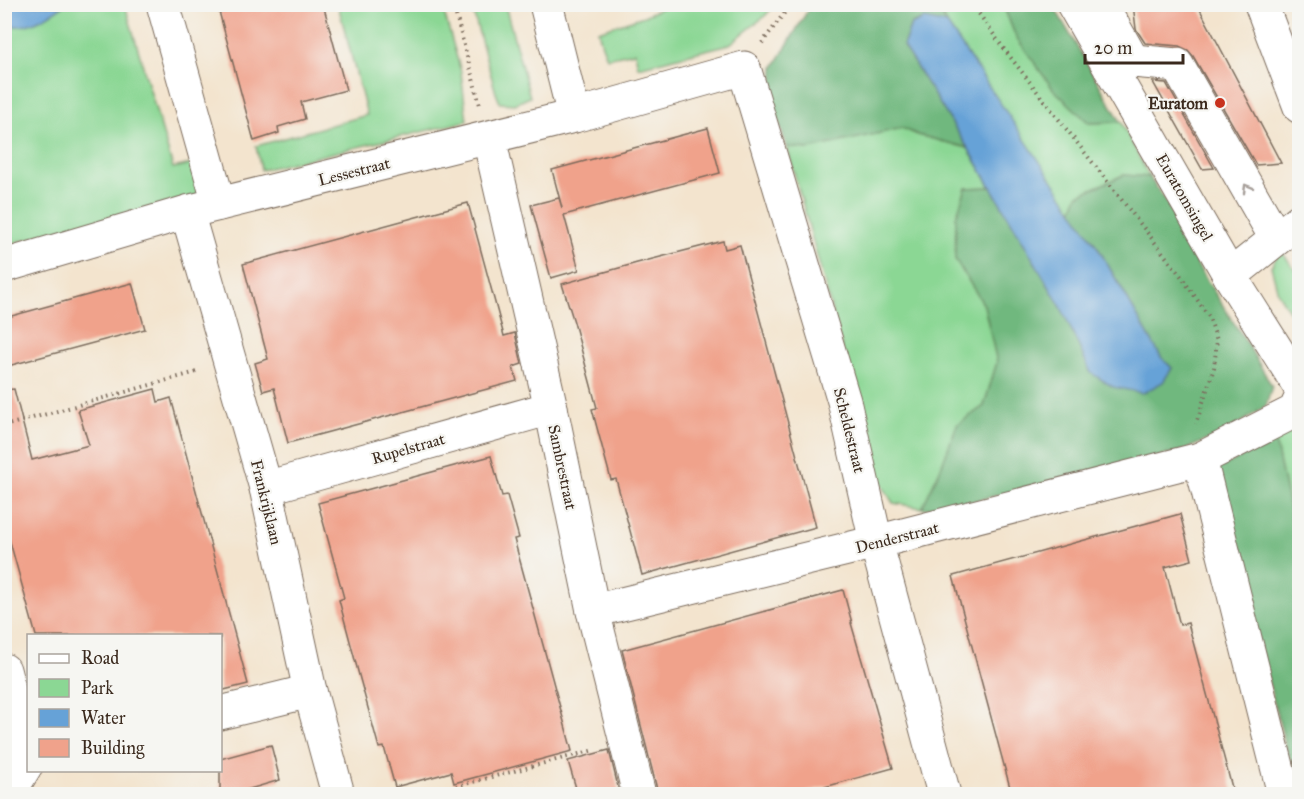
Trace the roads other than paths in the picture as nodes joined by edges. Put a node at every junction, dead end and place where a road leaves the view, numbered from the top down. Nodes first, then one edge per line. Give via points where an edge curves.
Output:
1 (162, 4) edge
2 (546, 4) edge
3 (1073, 4) edge
4 (1101, 4) edge
5 (1261, 4) edge
6 (1121, 62) junction
7 (744, 68) joint
8 (1299, 106) edge
9 (574, 116) junction
10 (489, 138) junction
11 (219, 204) junction
12 (187, 212) junction
13 (1288, 229) edge
14 (4, 266) edge
15 (1230, 276) junction
16 (1299, 387) edge
17 (1299, 400) edge
18 (550, 408) junction
19 (1200, 459) junction
20 (266, 488) junction
21 (876, 542) junction
22 (593, 611) junction
23 (4, 670) edge
24 (310, 691) junction
25 (222, 713) edge
26 (27, 757) edge
27 (27, 763) edge
28 (12, 795) edge
29 (338, 795) edge
30 (639, 795) edge
31 (945, 795) edge
32 (1284, 795) edge

1 - 11 street
2 - 9 street
3 - 6 street, Euratomsingel
4 - 6 street
5 - 8 street
13 -> 6 street via 1177,65
6 - 15 street, Euratomsingel
7 - 9 street, Lessestraat
7 - 21 street, Scheldestraat via 844,401
9 - 10 street, Lessestraat
10 - 11 street, Lessestraat
10 - 18 street, Sambrestraat
11 - 12 street, Lessestraat
12 - 14 street, Lessestraat
12 - 20 street, Frankrijklaan
13 - 15 street
15 - 16 street, Euratomsingel
17 - 19 street, Denderstraat via 1295,411
18 - 20 street, Rupelstraat
18 - 22 street, Sambrestraat
19 - 21 street, Denderstraat
19 - 32 street
20 - 24 street, Frankrijklaan
21 - 22 street, Denderstraat
21 - 31 street, Scheldestraat
22 - 30 street, Sambrestraat
23 - 26 street
24 - 25 street
24 - 29 street, Frankrijklaan
27 - 28 street via 11,790

